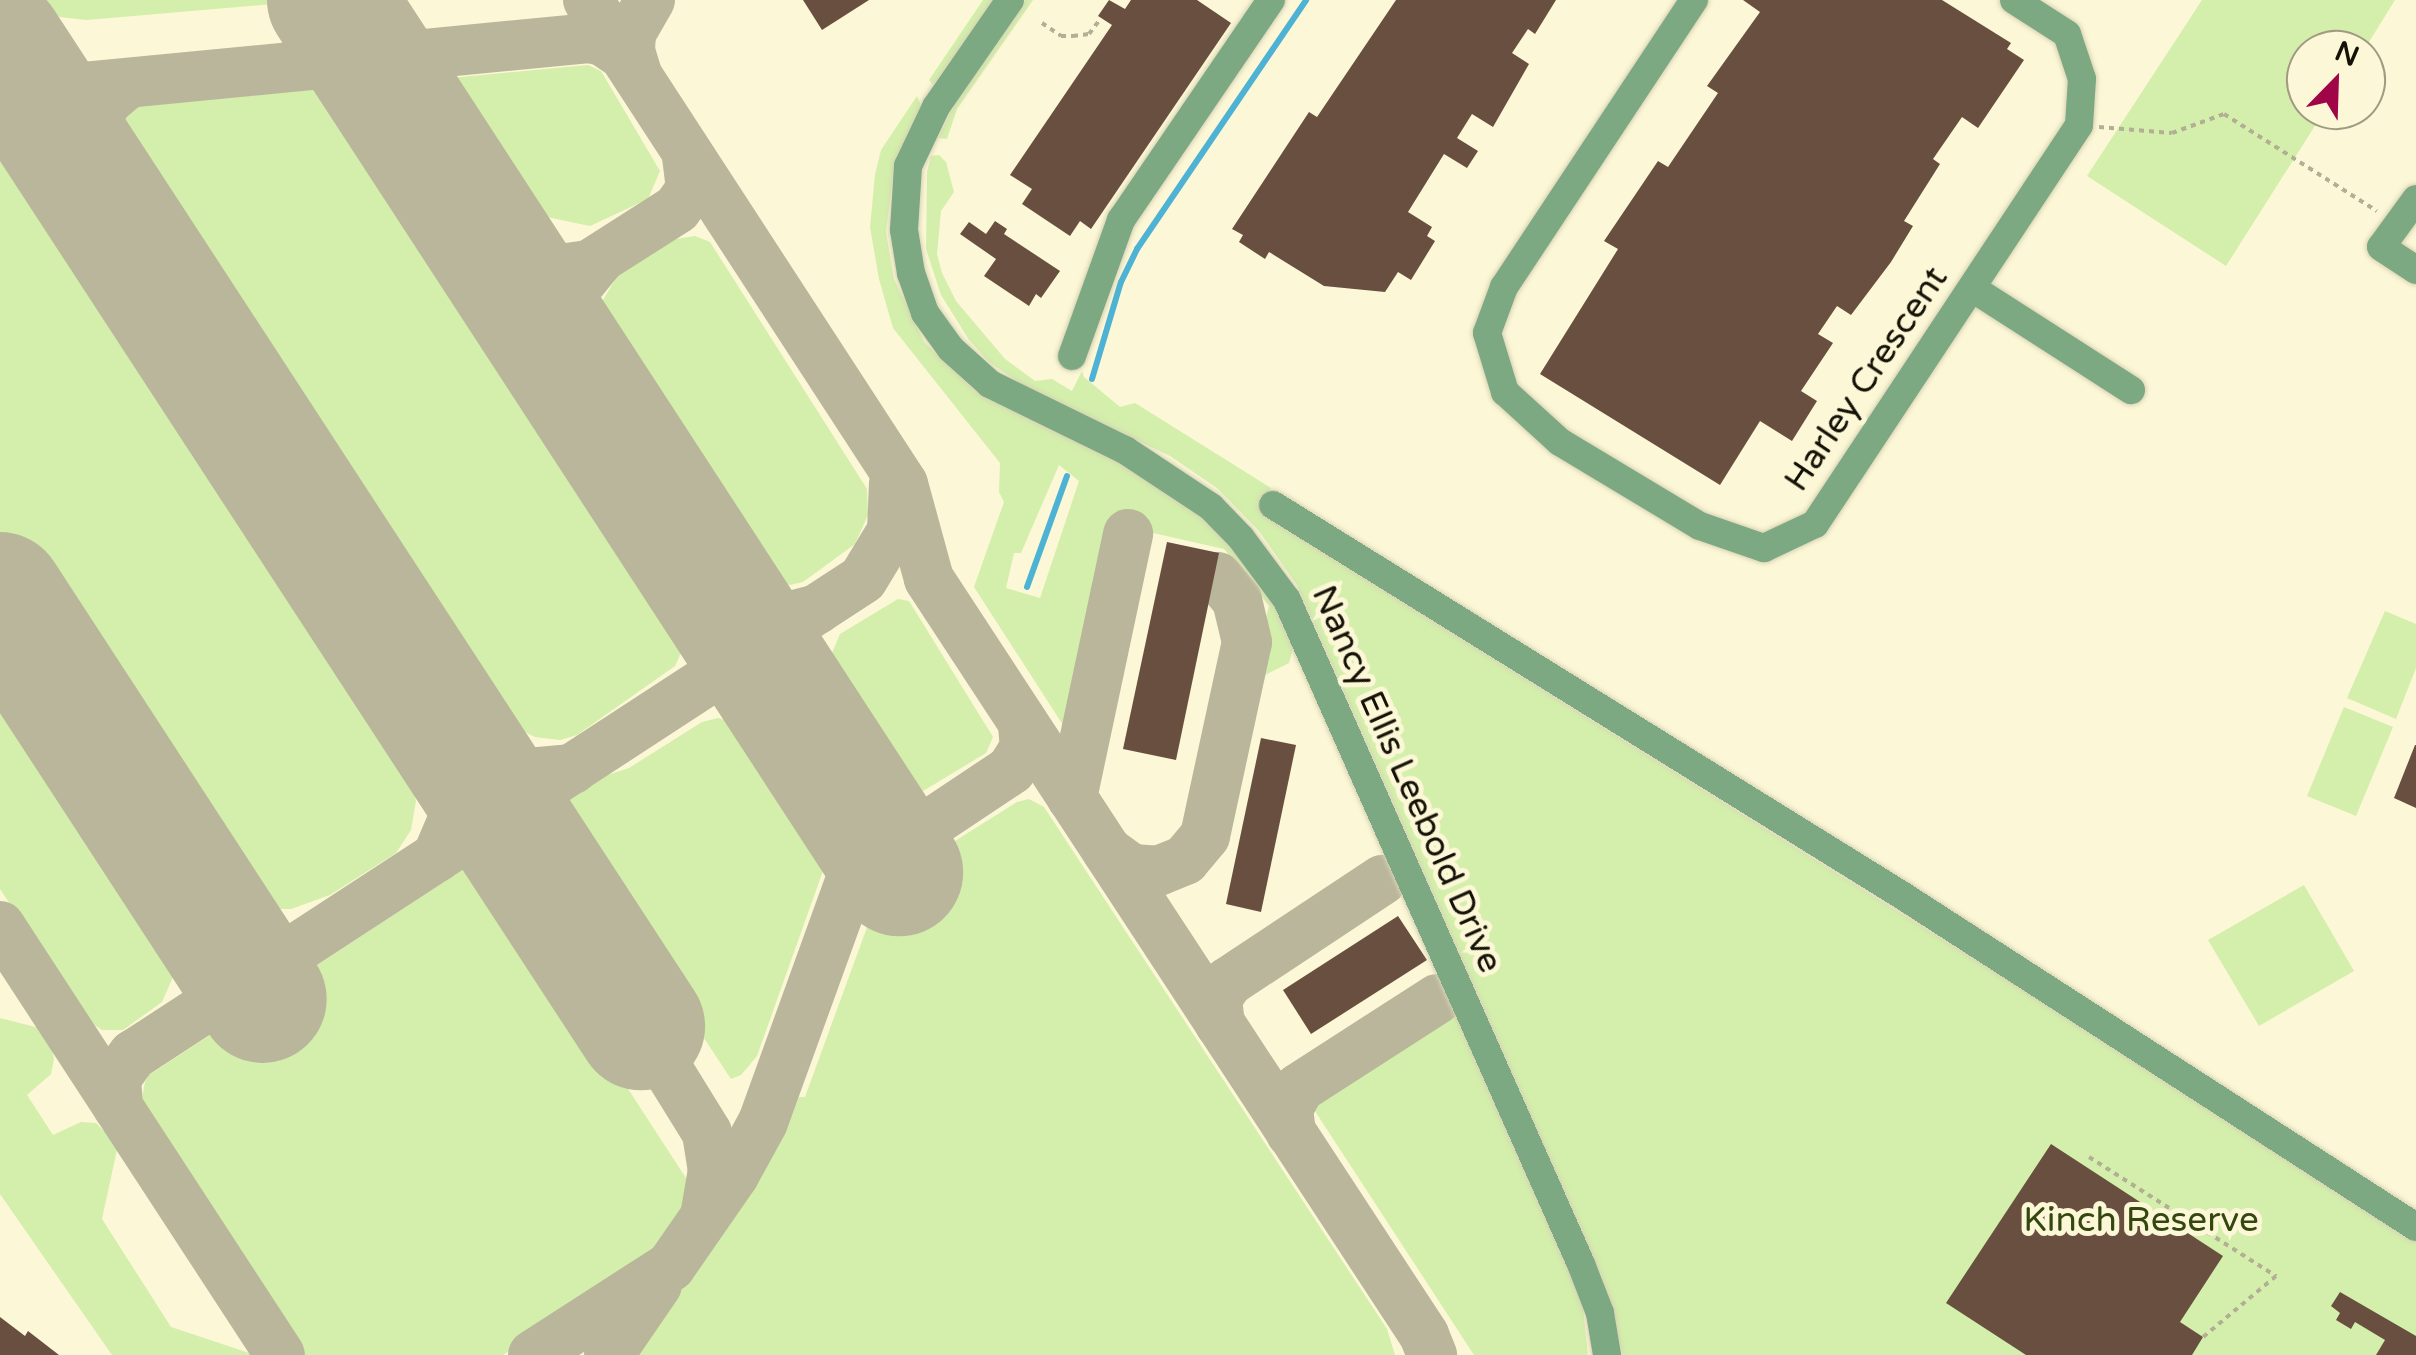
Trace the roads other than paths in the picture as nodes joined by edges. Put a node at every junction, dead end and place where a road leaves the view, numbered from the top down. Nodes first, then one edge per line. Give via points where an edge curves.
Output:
1 (1010, 0) edge
2 (1271, 0) edge
3 (1694, 0) edge
4 (2014, 0) edge
5 (2416, 199) edge
6 (2416, 270) edge
7 (1972, 288) junction
8 (1072, 356) dead end
9 (2132, 390) dead end
10 (1272, 505) dead end
11 (2416, 1227) edge
12 (1607, 1355) edge

1 - 12 street, Nancy Ellis Leebold Drive via 942,98 908,166 906,240 925,313 951,350 990,384 1125,450 1200,498 1241,538 1287,600 1581,1264 1600,1312
2 - 8 street via 1121,220
3 - 7 street, Harley Crescent via 1504,287 1487,334 1506,392 1575,452 1700,526 1764,548 1815,524
4 - 7 street, Harley Crescent via 2067,34 2082,78 2080,125
5 - 6 street via 2381,247
7 - 9 street
10 - 11 street via 1900,894

